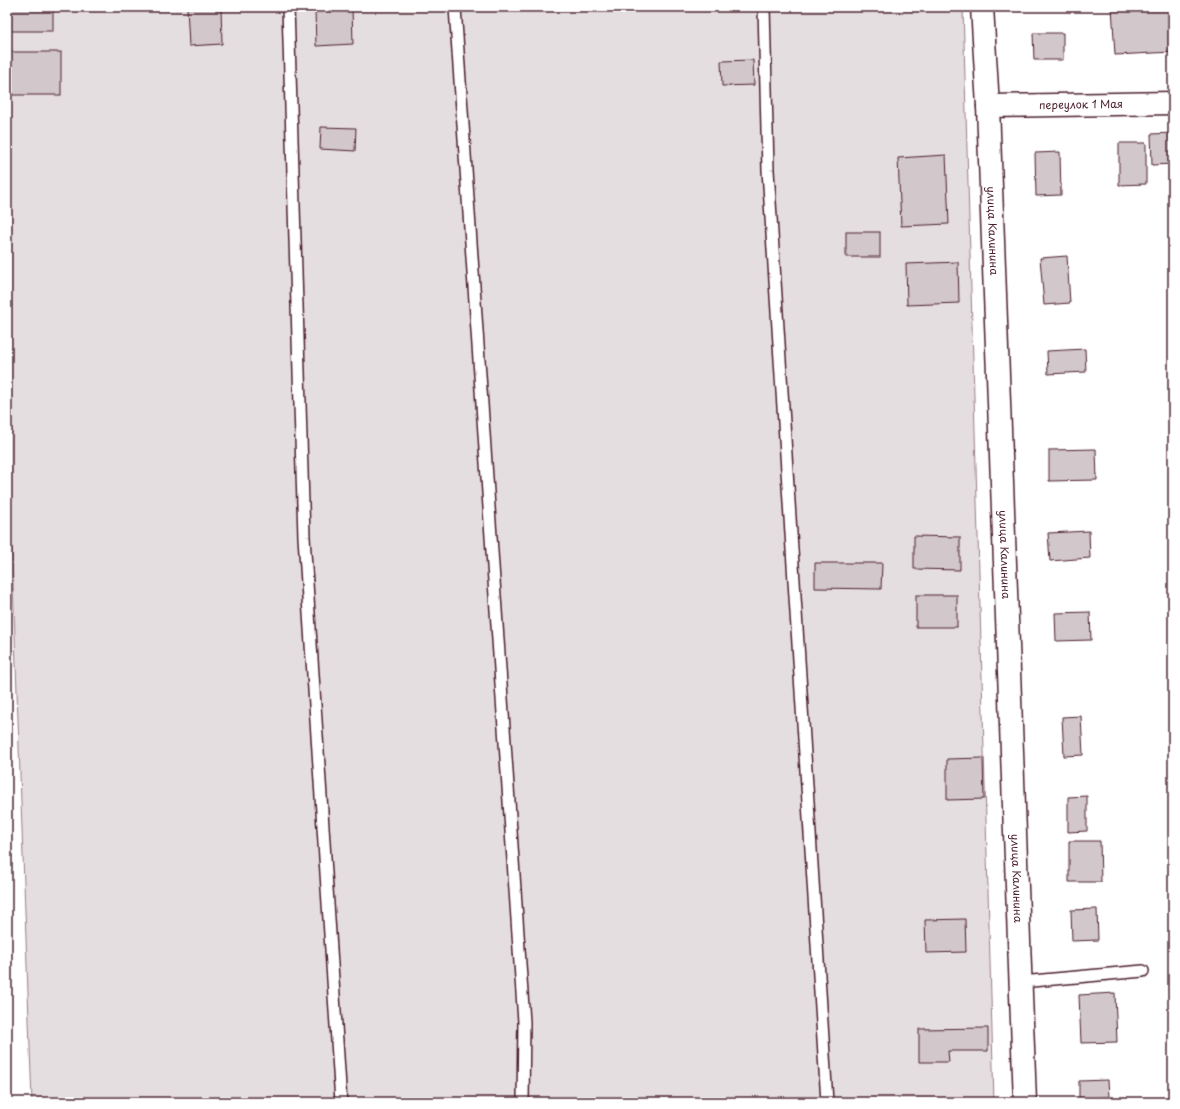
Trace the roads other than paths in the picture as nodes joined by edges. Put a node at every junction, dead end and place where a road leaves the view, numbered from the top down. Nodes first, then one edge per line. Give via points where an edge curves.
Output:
1 (288, 7) edge
2 (455, 7) edge
3 (764, 7) edge
4 (982, 7) edge
5 (1173, 103) edge
6 (988, 106) junction
7 (1143, 971) dead end
8 (1021, 982) junction
9 (341, 1102) edge
10 (523, 1102) edge
11 (827, 1102) edge
12 (1025, 1102) edge

1 - 9 lane via 304,537
2 - 10 lane via 524,1022
3 - 11 lane via 768,170
4 - 6 street, улица Калинина
5 - 6 street, переулок 1 Мая
6 - 8 street, улица Калинина
7 - 8 lane
8 - 12 street, улица Калинина

